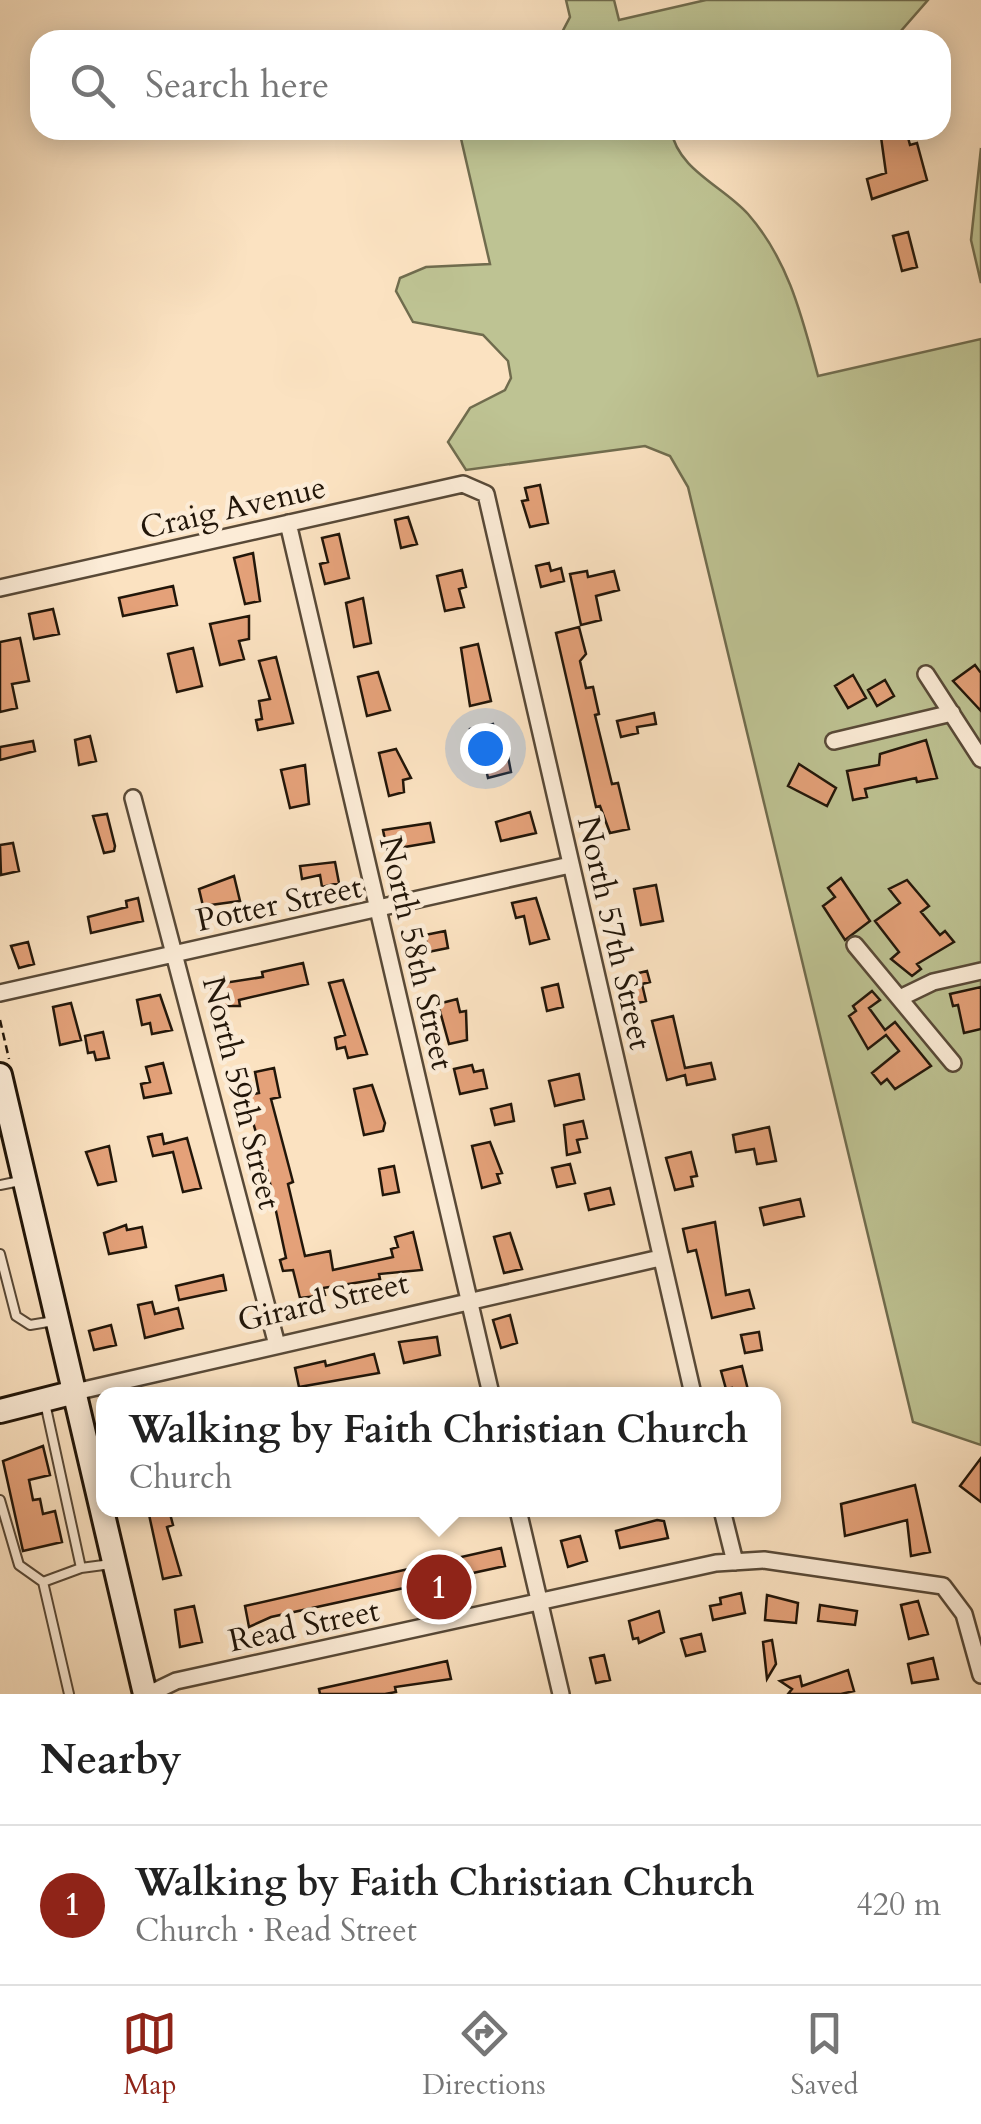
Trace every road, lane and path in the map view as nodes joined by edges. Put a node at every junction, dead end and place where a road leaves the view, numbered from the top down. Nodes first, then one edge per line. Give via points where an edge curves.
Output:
1 (478, 487) joint
2 (288, 524) junction
3 (0, 588) edge
4 (926, 674) dead end
5 (952, 713) junction
6 (834, 741) dead end
7 (981, 759) edge
8 (133, 798) dead end
9 (570, 865) junction
10 (378, 910) junction
11 (855, 945) dead end
12 (178, 954) junction
13 (981, 971) edge
14 (0, 993) edge
15 (902, 996) junction
16 (953, 1063) dead end
17 (0, 1075) edge
18 (24, 1180) junction
19 (0, 1185) edge
20 (0, 1254) edge
21 (660, 1258) junction
22 (470, 1302) junction
23 (59, 1320) junction
24 (278, 1345) junction
25 (96, 1387) edge
26 (97, 1387) edge
27 (489, 1387) edge
28 (692, 1387) edge
29 (76, 1392) junction
30 (44, 1400) junction
31 (0, 1411) edge
32 (96, 1480) edge
33 (0, 1500) edge
34 (105, 1517) edge
35 (520, 1517) edge
36 (724, 1517) edge
37 (734, 1562) junction
38 (115, 1563) junction
39 (81, 1568) junction
40 (43, 1582) junction
41 (539, 1603) junction
42 (981, 1675) edge
43 (69, 1694) edge
44 (147, 1694) edge
45 (561, 1694) edge

1 - 2 street, Craig Avenue via 463,484
1 - 9 street, North 57th Street via 489,500
2 - 3 street, Craig Avenue
2 - 10 street, North 58th Street
4 - 5 street
5 - 6 street
5 - 7 street
8 - 12 street, North 59th Street
9 - 10 street, Potter Street
9 - 21 street, North 57th Street
10 - 12 street, Potter Street
10 - 22 street, North 58th Street
11 - 15 street
12 - 14 street, Potter Street
12 - 24 street, North 59th Street
13 - 15 street
15 - 16 street
17 - 18 main road
18 - 19 lane
18 - 23 main road
20 - 23 lane via 16,1316 36,1326
21 - 22 street, Girard Street
21 - 28 street, North 57th Street
22 - 24 street, Girard Street
22 - 27 street, North 58th Street
23 - 29 main road
24 - 26 street, Girard Street
25 - 29 street, Girard Street
29 - 30 main road, Girard Street
29 - 32 main road
30 - 31 main road, Girard Street
30 - 39 lane
33 - 40 lane via 19,1565
34 - 38 main road
35 - 41 street
36 - 37 street
37 - 41 street, Read Street
37 - 42 street, Read Street via 764,1560 944,1586 964,1614
38 - 39 lane
38 - 44 main road
39 - 40 lane
40 - 43 lane
41 - 44 street, Read Street via 176,1682
41 - 45 street

